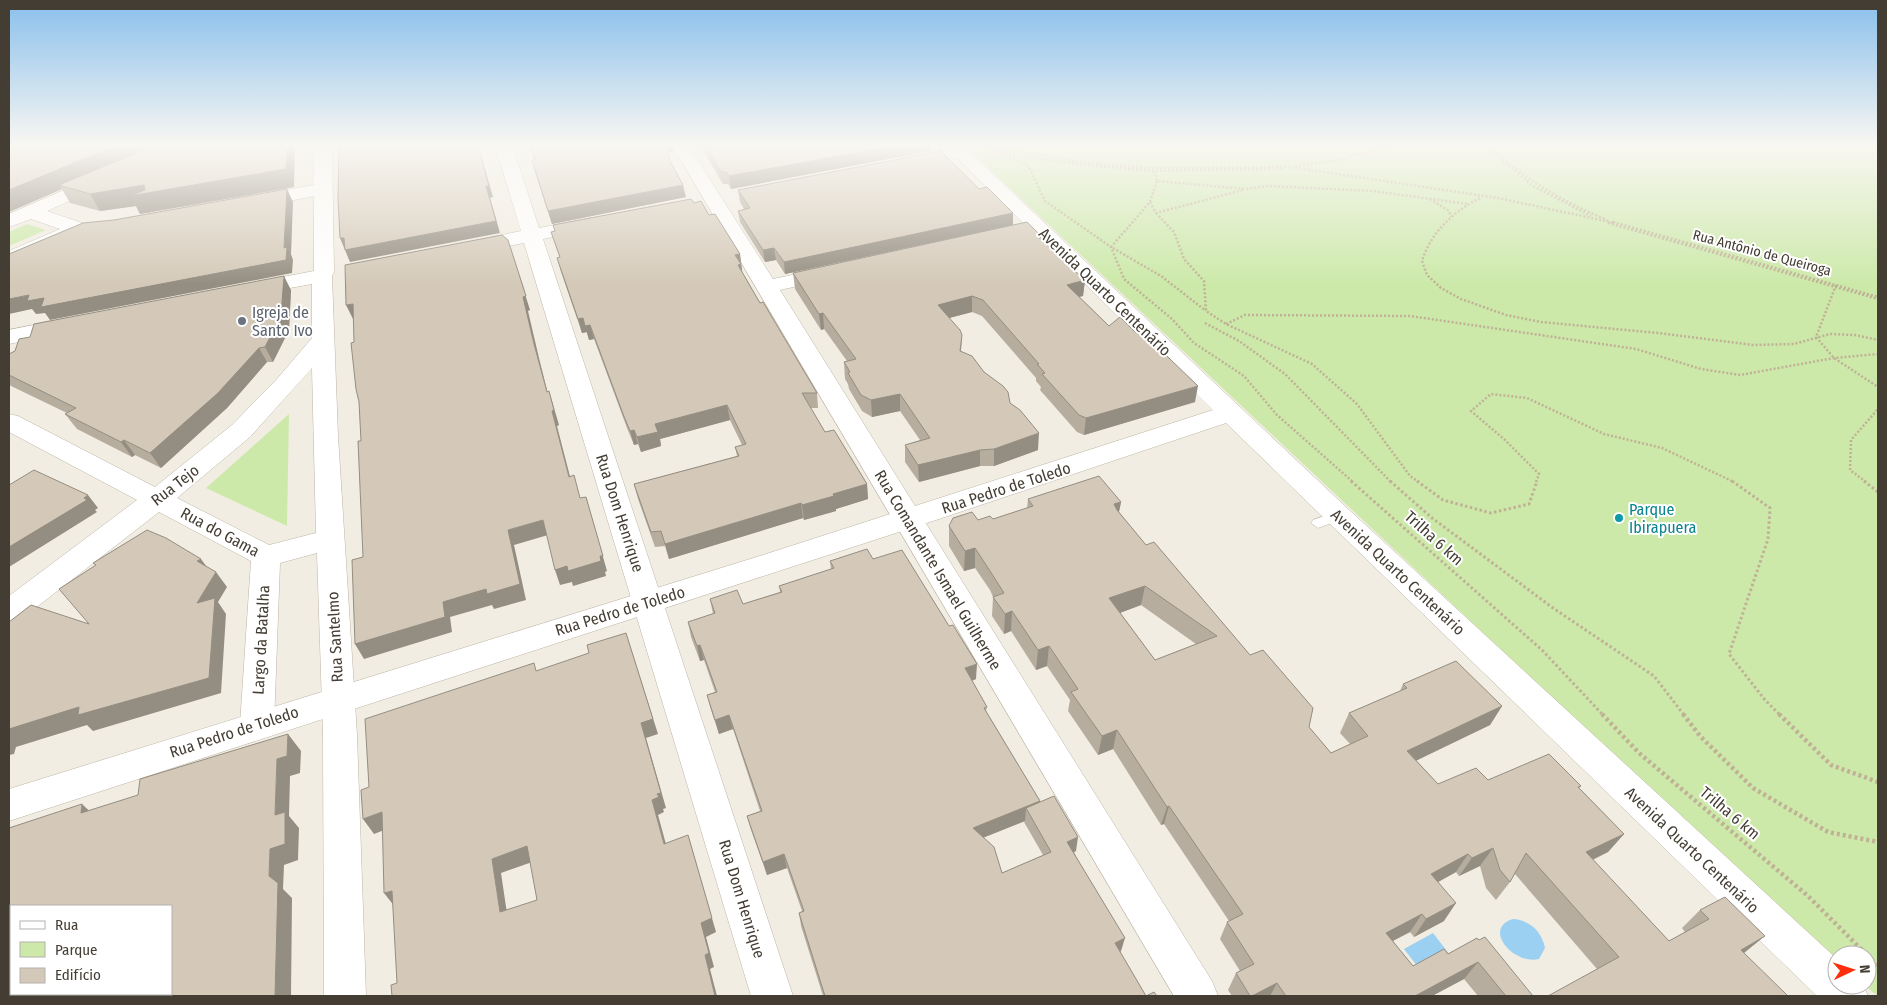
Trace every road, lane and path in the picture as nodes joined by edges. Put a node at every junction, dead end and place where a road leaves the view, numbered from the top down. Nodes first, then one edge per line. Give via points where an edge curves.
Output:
1 (75, 192) edge
2 (306, 192) edge
3 (323, 192) edge
4 (518, 192) edge
5 (708, 192) edge
6 (1001, 192) edge
7 (1041, 192) edge
8 (1153, 192) edge
9 (1235, 192) edge
10 (1387, 192) edge
11 (1457, 192) edge
12 (1542, 192) edge
13 (1547, 192) edge
14 (1425, 197) junction
15 (1480, 198) dead end
16 (1150, 202) junction
17 (236, 204) edge
18 (1468, 204) junction
19 (30, 212) junction
20 (1156, 212) junction
21 (1451, 217) junction
22 (608, 220) edge
23 (1601, 220) junction
24 (9, 221) edge
25 (1615, 223) junction
26 (531, 235) junction
27 (1111, 247) junction
28 (455, 250) edge
29 (9, 258) edge
30 (853, 268) edge
31 (327, 274) junction
32 (1836, 286) junction
33 (766, 287) junction
34 (231, 293) edge
35 (1878, 298) edge
36 (1206, 311) junction
37 (88, 321) edge
38 (1205, 323) dead end
39 (1226, 324) junction
40 (9, 337) edge
41 (1816, 337) junction
42 (322, 339) junction
43 (1878, 340) edge
44 (1878, 354) edge
45 (1834, 358) junction
46 (1878, 387) edge
47 (1878, 409) edge
48 (1231, 413) junction
49 (9, 422) edge
50 (1878, 492) edge
51 (158, 499) junction
52 (908, 521) junction
53 (330, 539) junction
54 (266, 556) junction
55 (649, 602) junction
56 (9, 612) edge
57 (339, 700) junction
58 (257, 724) junction
59 (1878, 782) edge
60 (9, 805) edge
61 (1878, 842) edge
62 (1857, 945) edge
63 (345, 996) edge
64 (772, 996) edge
65 (1197, 996) edge
66 (1847, 996) edge

1 - 19 street
2 - 17 street
3 - 31 street, Rua Santelmo
4 - 26 street, Rua Dom Henrique
5 - 33 street, Rua Comandante Ismael Guilherme
6 - 48 street, Avenida Quarto Centenário via 1028,229
7 - 27 path via 1045,200 1065,217
8 - 16 path
9 - 20 path
10 - 14 path
11 - 23 path
12 - 23 path
13 - 25 path
14 - 18 path
14 - 21 path via 1440,204
15 - 18 path
16 - 20 path
16 - 27 path
18 - 21 path
19 - 24 street
19 - 29 street via 88,228
20 - 36 path via 1174,232 1184,259 1204,281
21 - 41 path via 1422,252 1421,267 1438,288 1495,311 1539,322 1659,333 1736,345 1774,346 1802,343
22 - 26 street
23 - 25 path
23 - 32 path
25 - 32 path, Rua Antônio de Queiroga
26 - 28 street
26 - 55 street, Rua Dom Henrique
27 - 36 path via 1162,276
27 - 62 path, Trilha 6 km via 1124,279 1172,319 1194,343 1244,376 1277,415 1542,650 1639,753 1808,896
30 - 33 street
31 - 34 street
31 - 42 street, Rua Santelmo
32 - 35 path, Rua Antônio de Queiroga
32 - 41 path
33 - 52 street, Rua Comandante Ismael Guilherme
36 - 39 path
37 - 40 street
38 - 61 path via 1239,341 1285,374 1376,469 1432,518 1553,608 1654,676 1700,736 1752,788 1828,832
39 - 45 path via 1245,315 1410,316 1636,349 1701,369 1740,376
39 - 59 path via 1312,364 1357,404 1410,476 1443,500 1491,513 1529,504 1539,474 1471,410 1491,394 1527,398 1604,434 1662,448 1738,484 1770,508 1768,539 1729,654 1765,700 1831,765
41 - 43 path via 1840,334
41 - 45 path
42 - 51 street, Rua Tejo via 285,386 241,430
42 - 53 street, Rua Santelmo
44 - 45 path
45 - 46 path
47 - 50 path via 1851,440 1850,470
48 - 52 street, Rua Pedro de Toledo
48 - 66 street, Avenida Quarto Centenário via 1328,520
49 - 51 street, Rua do Gama
51 - 54 street, Rua do Gama
51 - 56 street, Rua Tejo
52 - 55 street, Rua Pedro de Toledo
52 - 65 street, Rua Comandante Ismael Guilherme
53 - 54 street, Rua do Gama
53 - 57 street, Rua Santelmo
54 - 58 street, Largo da Batalha
55 - 57 street, Rua Pedro de Toledo
55 - 64 street, Rua Dom Henrique
57 - 58 street, Rua Pedro de Toledo
57 - 63 street, Rua Santelmo
58 - 60 street, Rua Pedro de Toledo

